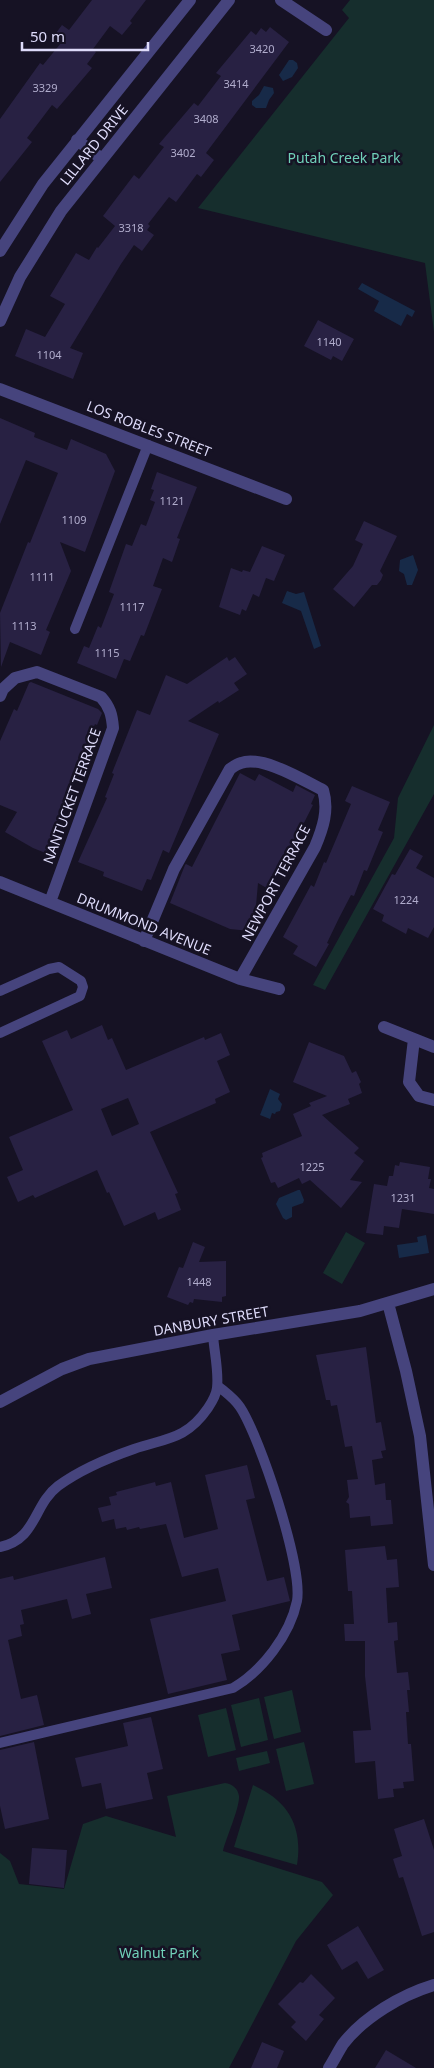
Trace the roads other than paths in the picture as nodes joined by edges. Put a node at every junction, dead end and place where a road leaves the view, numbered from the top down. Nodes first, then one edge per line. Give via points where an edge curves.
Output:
1 (190, 0) edge
2 (229, 0) edge
3 (281, 0) edge
4 (326, 30) dead end
5 (77, 140) junction
6 (102, 159) junction
7 (0, 251) edge
8 (0, 321) edge
9 (0, 389) edge
10 (148, 445) junction
11 (286, 499) dead end
12 (75, 630) dead end
13 (0, 696) edge
14 (0, 882) edge
15 (50, 902) junction
16 (144, 941) junction
17 (240, 979) junction
18 (279, 989) dead end
19 (0, 991) edge
20 (384, 1027) dead end
21 (0, 1033) edge
22 (414, 1040) junction
23 (434, 1048) edge
24 (434, 1100) edge
25 (434, 1289) edge
26 (388, 1304) junction
27 (213, 1335) junction
28 (218, 1386) junction
29 (0, 1402) edge
30 (0, 1547) edge
31 (434, 1565) edge
32 (0, 1743) edge
33 (434, 1985) edge
34 (329, 2068) edge

1 - 5 street, LILLARD DRIVE
2 - 6 street, LILLARD DRIVE
3 - 4 street
5 - 6 street
5 - 7 street, LILLARD DRIVE via 43,184
6 - 8 street, LILLARD DRIVE via 43,238
9 - 10 street, LOS ROBLES STREET
10 - 11 street, LOS ROBLES STREET
10 - 12 lane
13 - 15 street, NANTUCKET TERRACE via 3,688 15,678 37,672 101,697 112,716 113,728
14 - 15 street, DRUMMOND AVENUE
15 - 16 street, DRUMMOND AVENUE
16 - 17 street, DRUMMOND AVENUE
16 - 17 street, NEWPORT TERRACE via 174,869 230,769 241,762 277,768 323,790 326,811 314,847
17 - 18 street, DRUMMOND AVENUE
19 - 21 lane via 59,967 81,981 83,988 80,996
20 - 22 street
22 - 23 street
22 - 24 street via 409,1082 418,1096
25 - 26 street, DANBURY STREET
26 - 27 street, DANBURY STREET
26 - 31 street via 420,1436
27 - 28 lane
27 - 29 street, DANBURY STREET via 89,1359 62,1369
28 - 30 lane via 204,1413 184,1433 116,1456 58,1486 30,1529 19,1540
28 - 32 lane via 239,1405 249,1422 294,1558 297,1601 276,1646 248,1680 233,1688
33 - 34 street via 379,2011 344,2044

